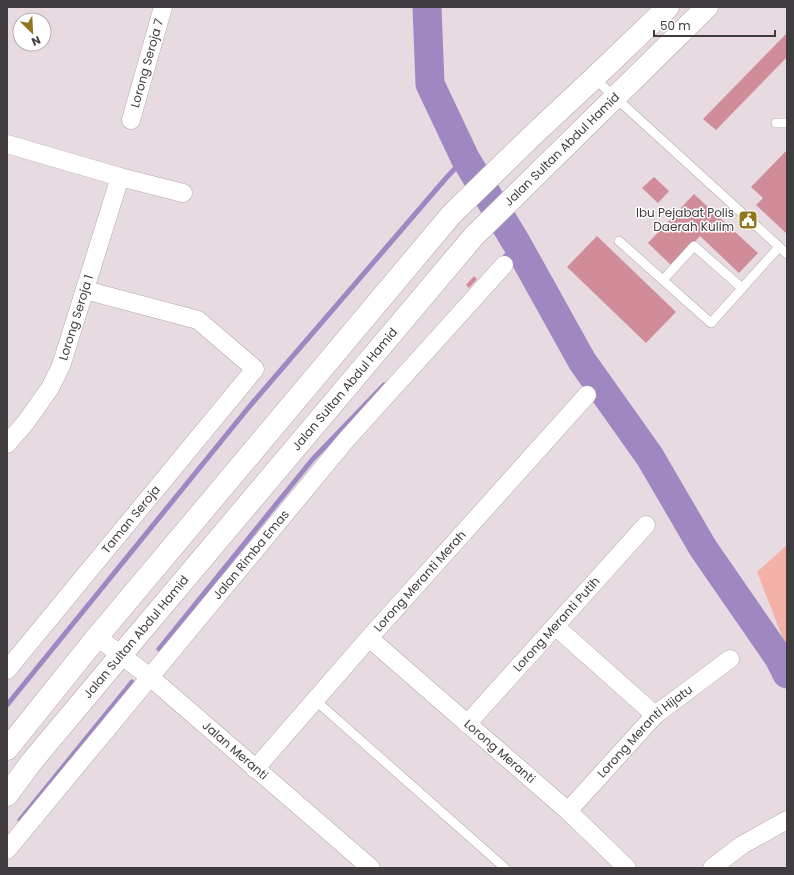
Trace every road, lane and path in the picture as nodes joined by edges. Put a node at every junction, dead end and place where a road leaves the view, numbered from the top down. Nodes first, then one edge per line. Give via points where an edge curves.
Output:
1 (163, 7) edge
2 (668, 7) edge
3 (707, 7) edge
4 (657, 15) edge
5 (594, 78) junction
6 (616, 98) junction
7 (132, 120) dead end
8 (776, 123) dead end
9 (787, 123) edge
10 (7, 144) edge
11 (120, 177) junction
12 (183, 193) dead end
13 (619, 241) dead end
14 (779, 247) junction
15 (787, 254) edge
16 (504, 266) dead end
17 (663, 280) junction
18 (742, 288) junction
19 (85, 290) junction
20 (587, 395) dead end
21 (7, 444) edge
22 (646, 525) dead end
23 (554, 626) junction
24 (97, 637) junction
25 (369, 638) junction
26 (121, 655) junction
27 (730, 659) dead end
28 (7, 670) edge
29 (150, 678) junction
30 (315, 700) junction
31 (655, 715) junction
32 (467, 724) junction
33 (7, 749) edge
34 (255, 769) junction
35 (7, 795) edge
36 (568, 811) junction
37 (787, 820) edge
38 (7, 850) edge
39 (371, 868) edge
40 (505, 868) edge
41 (627, 868) edge
42 (712, 868) edge

1 - 7 street, Lorong Seroja 7
2 - 4 main road
3 - 6 main road, Jalan Sultan Abdul Hamid
4 - 5 main road
5 - 6 lane
5 - 24 main road via 451,215
6 - 14 lane
6 - 26 main road, Jalan Sultan Abdul Hamid via 474,236
8 - 9 lane
10 - 11 street
11 - 12 street
11 - 19 street, Lorong Seroja 1
13 - 17 lane
14 - 15 lane
14 - 18 lane
16 - 29 street, Jalan Rimba Emas via 346,440
17 - 18 lane via 694,246
17 - 18 lane via 711,323
19 - 21 street, Lorong Seroja 1 via 61,366 50,388
19 - 28 street, Taman Seroja via 198,320 255,369
20 - 25 street, Lorong Meranti Merah
22 - 23 street, Lorong Meranti Putih
23 - 31 street
23 - 32 street, Lorong Meranti Putih
24 - 26 street, Jalan Meranti
24 - 33 main road
25 - 30 street, Lorong Meranti Merah
25 - 32 street, Lorong Meranti
26 - 29 street, Jalan Meranti
26 - 35 main road, Jalan Sultan Abdul Hamid
27 - 31 street, Lorong Meranti Hijatu
29 - 34 street, Jalan Meranti
29 - 38 street, Jalan Rimba Emas
30 - 34 street, Lorong Meranti Merah
30 - 40 lane
31 - 36 street, Lorong Meranti Hijatu
32 - 36 street, Lorong Meranti
34 - 39 street, Jalan Meranti
36 - 41 street, Lorong Meranti
37 - 42 street via 742,846

